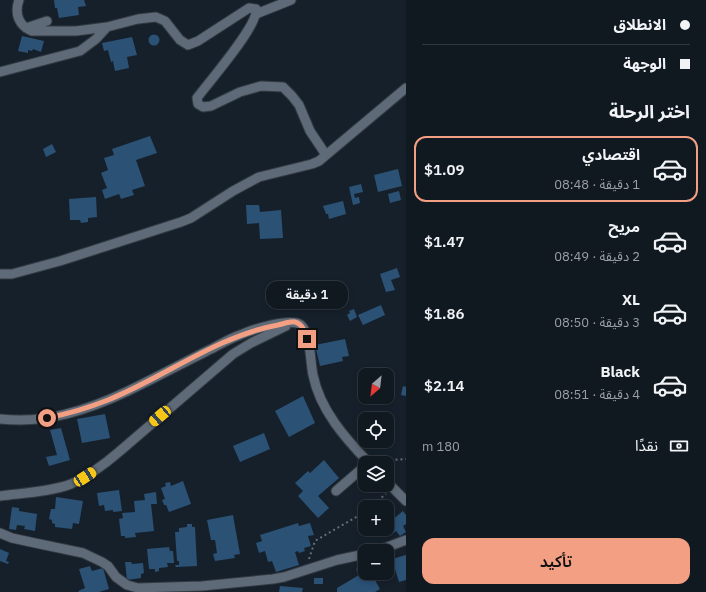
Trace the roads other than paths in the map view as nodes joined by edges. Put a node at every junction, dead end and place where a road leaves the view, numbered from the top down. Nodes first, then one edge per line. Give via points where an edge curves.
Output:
1 (19, 0) edge
2 (291, 0) edge
3 (256, 14) junction
4 (47, 21) dead end
5 (107, 27) junction
6 (26, 28) junction
7 (0, 72) edge
8 (406, 88) edge
9 (326, 155) junction
10 (0, 274) edge
11 (295, 322) junction
12 (0, 419) edge
13 (363, 456) edge
14 (358, 472) edge
15 (394, 489) edge
16 (336, 491) dead end
17 (0, 496) edge
18 (406, 501) edge
19 (0, 533) edge
20 (406, 540) edge
21 (394, 545) edge
22 (358, 556) edge

1 - 6 street via 18,16
2 - 3 street
3 - 5 street via 256,9 249,8 188,46 164,21 156,17
3 - 9 street via 245,35 197,98 198,104 203,107 211,106 240,92 261,86 283,87 299,105 310,131
4 - 6 street
5 - 6 street via 76,32 39,32
5 - 7 street via 80,51
8 - 9 street
9 - 10 street via 312,164 259,177 191,218 60,261 12,274
11 - 12 street via 259,328 239,335 129,390 66,414 22,420
11 - 13 street via 306,334 313,376 320,396 340,430
11 - 17 street via 232,354 120,451 85,477 59,488
14 - 16 street
15 - 18 street
19 - 22 street via 88,554 108,566 126,585 138,588 202,586 273,579
20 - 21 street

